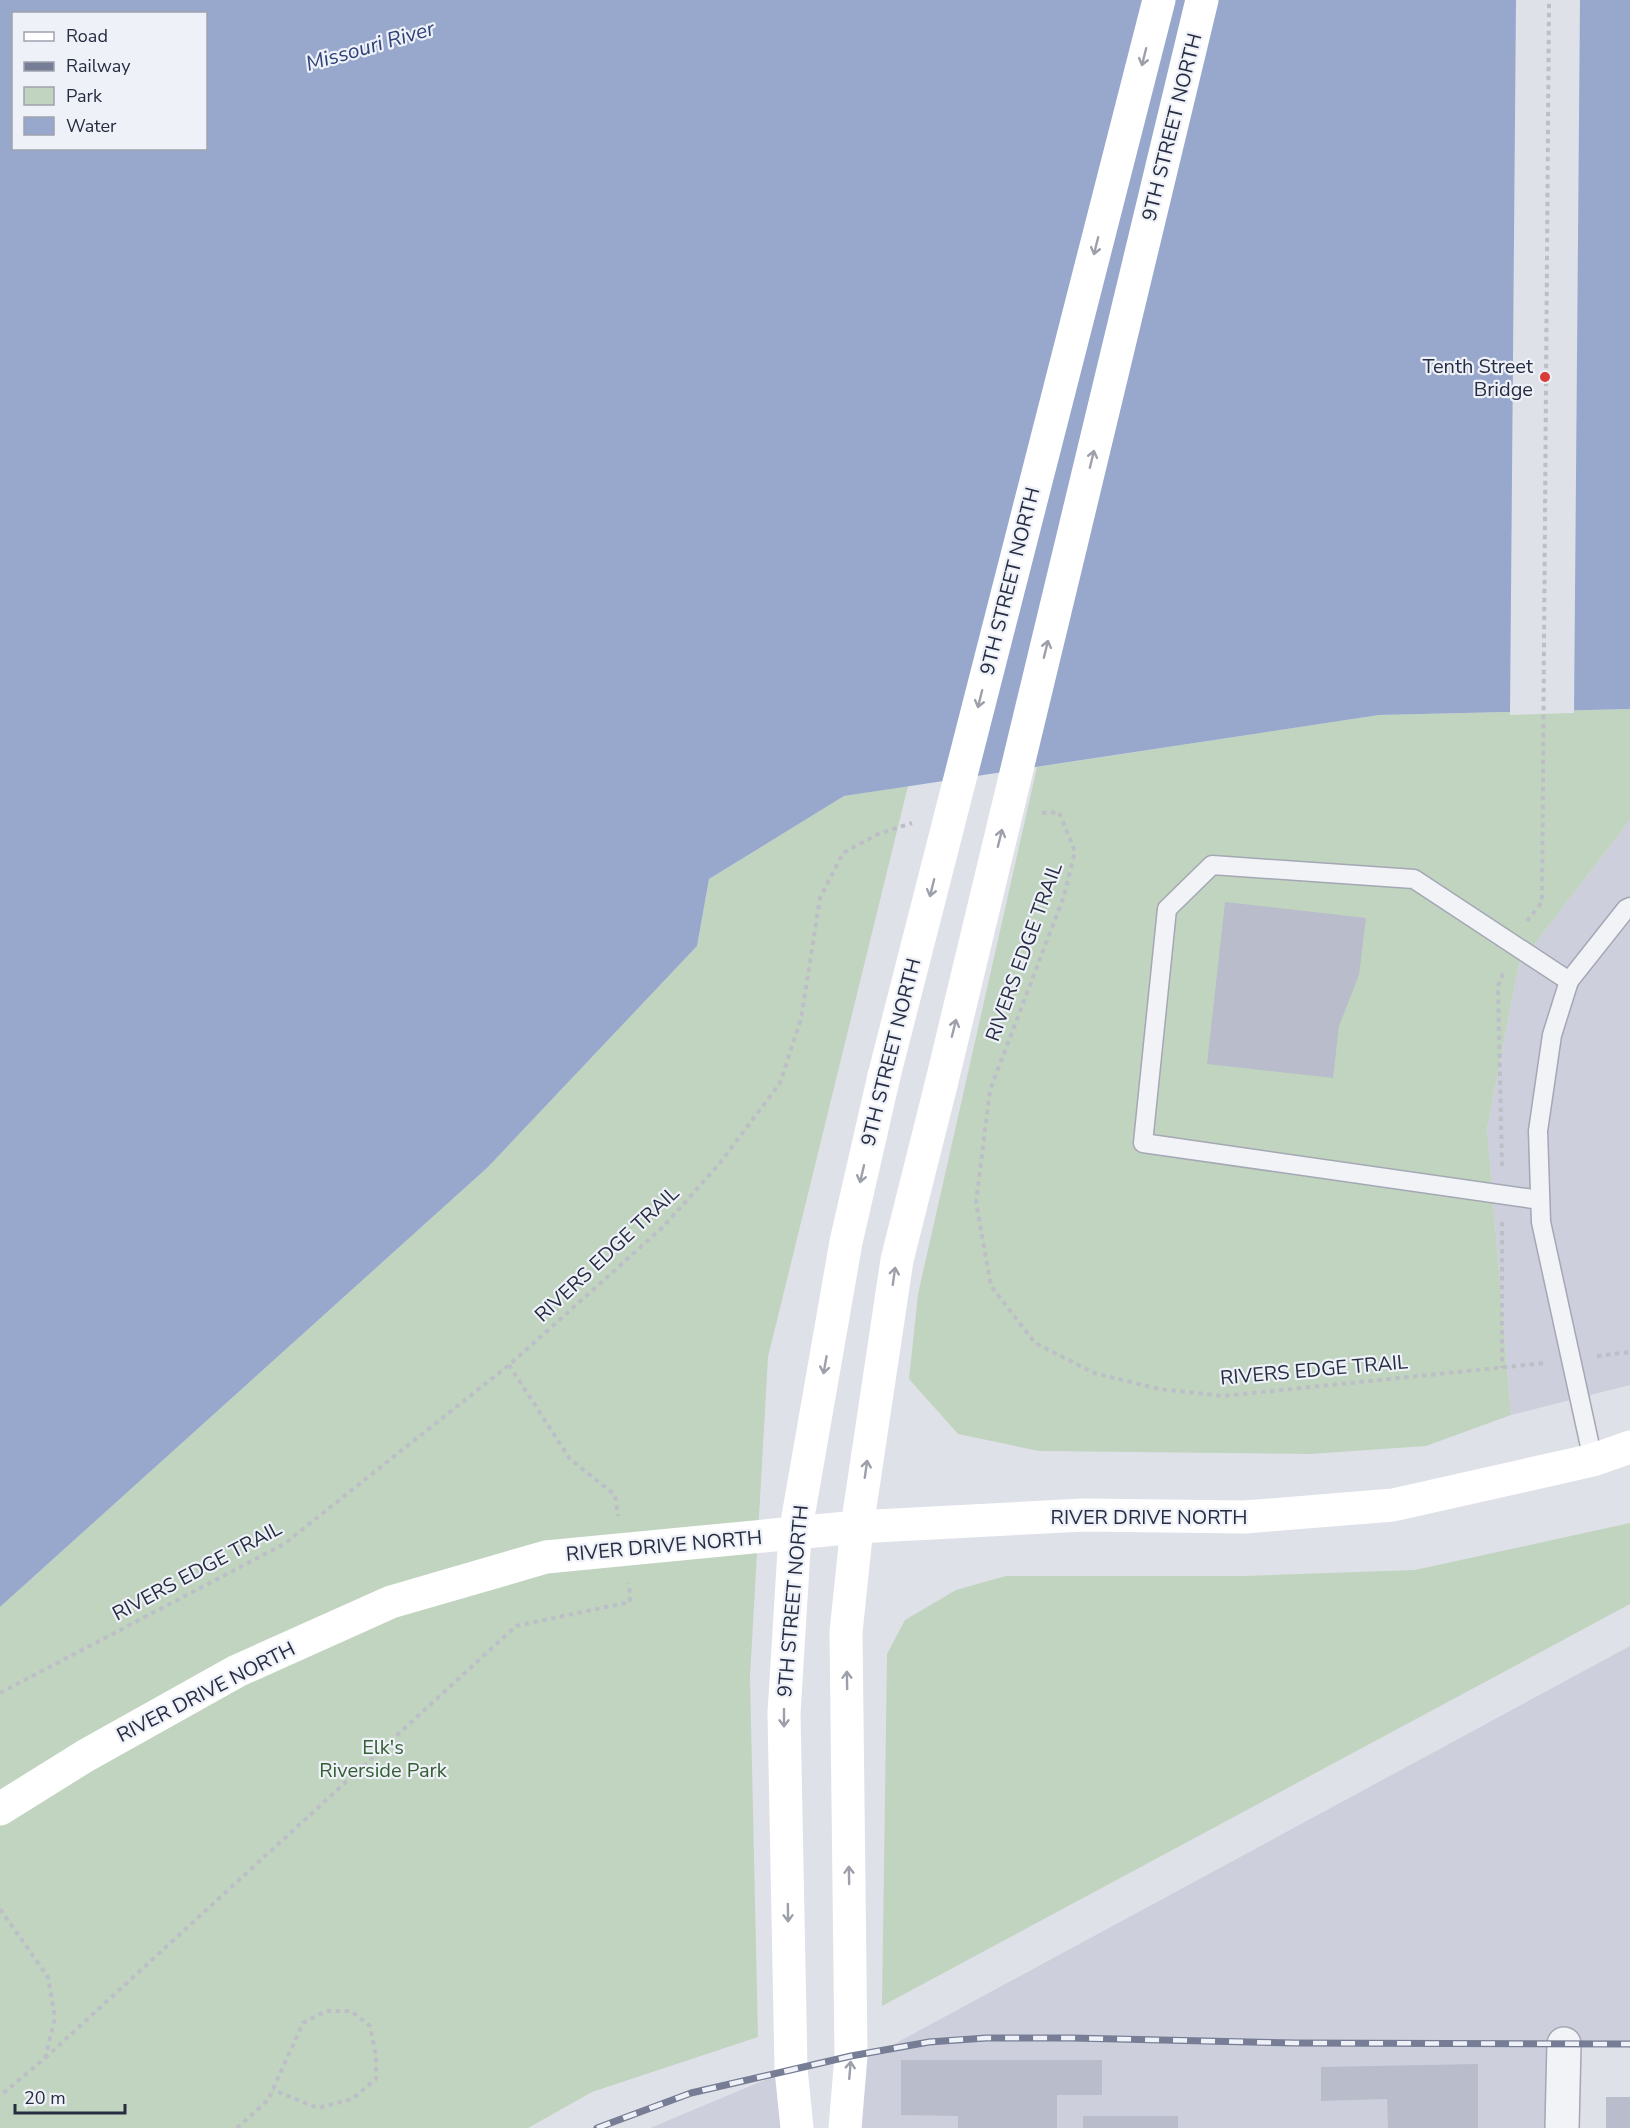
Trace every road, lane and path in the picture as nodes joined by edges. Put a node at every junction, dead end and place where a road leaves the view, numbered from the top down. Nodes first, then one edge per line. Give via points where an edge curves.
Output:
1 (1159, 0) edge
2 (1202, 0) edge
3 (1549, 0) edge
4 (1035, 813) dead end
5 (920, 820) dead end
6 (1630, 907) edge
7 (1515, 945) junction
8 (1569, 981) junction
9 (1502, 1194) junction
10 (1540, 1200) junction
11 (508, 1365) junction
12 (1517, 1366) dead end
13 (1502, 1368) junction
14 (1630, 1447) edge
15 (1593, 1460) junction
16 (615, 1495) dead end
17 (858, 1527) junction
18 (795, 1534) junction
19 (628, 1575) dead end
20 (0, 1693) edge
21 (0, 1809) edge
22 (0, 1910) edge
23 (1564, 2044) dead end
24 (45, 2058) junction
25 (273, 2090) junction
26 (0, 2096) edge
27 (237, 2128) edge
28 (797, 2128) edge
29 (845, 2128) edge
30 (1562, 2128) edge

1 -> 18 main road, 9TH STREET NORTH, bridge via 884,1076 846,1242
17 -> 2 main road, 9TH STREET NORTH, bridge via 897,1260
3 - 7 path via 1542,902 1522,927
4 - 13 path, RIVERS EDGE TRAIL via 1059,812 1075,851 1064,896 990,1090 976,1202 991,1286 1035,1343 1094,1373 1159,1389 1223,1396
5 - 11 path, RIVERS EDGE TRAIL via 878,834 843,853 820,898 801,1019 780,1083 720,1163 663,1227
6 - 8 lane
7 - 8 lane
7 - 9 path via 1498,986
7 - 9 lane via 1414,879 1212,865 1167,909 1143,1143
8 - 10 lane via 1552,1035 1538,1131
9 - 10 lane
9 - 13 path
10 - 15 lane via 1541,1222
11 - 16 path via 570,1459
11 - 20 path, RIVERS EDGE TRAIL via 284,1544
12 - 13 path, RIVERS EDGE TRAIL
14 - 15 main road, RIVER DRIVE NORTH
15 - 17 main road, RIVER DRIVE NORTH via 1393,1505 1245,1517 1084,1515
17 - 18 main road, RIVER DRIVE NORTH
29 -> 17 main road, 9TH STREET NORTH via 851,2056 846,1632
18 - 21 main road, RIVER DRIVE NORTH via 546,1557 391,1602 237,1671 85,1756
18 -> 28 main road, 9TH STREET NORTH via 784,1713 791,2069
19 - 24 path via 630,1602 516,1626
22 - 24 path via 48,1977 55,2018
23 - 30 street
24 - 26 path
25 - 25 path via 303,2023 326,2011 351,2011 370,2026 376,2079 352,2099 318,2108
25 - 27 path via 268,2100

